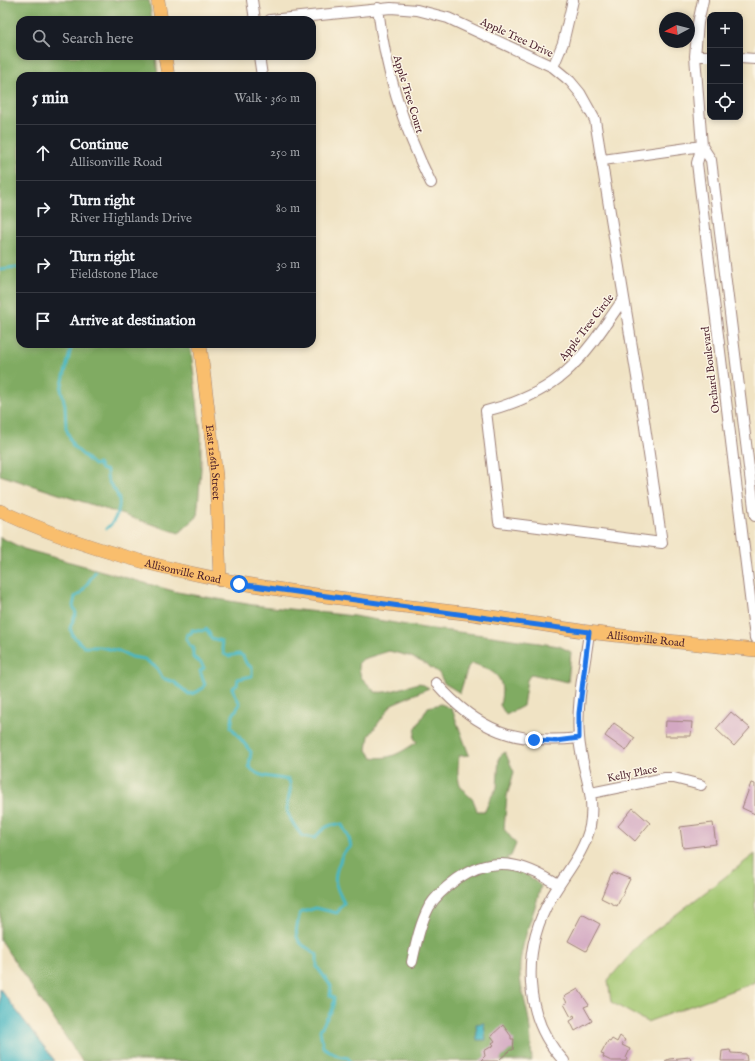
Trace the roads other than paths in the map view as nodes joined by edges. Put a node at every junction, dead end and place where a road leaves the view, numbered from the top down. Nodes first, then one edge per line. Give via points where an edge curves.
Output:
1 (158, 0) edge
2 (252, 0) edge
3 (573, 0) edge
4 (703, 0) edge
5 (378, 8) junction
6 (160, 16) edge
7 (254, 16) edge
8 (306, 16) edge
9 (695, 56) junction
10 (707, 56) edge
11 (743, 58) edge
12 (755, 59) edge
13 (166, 60) edge
14 (260, 60) edge
15 (553, 67) junction
16 (167, 72) edge
17 (261, 72) edge
18 (702, 146) junction
19 (602, 160) junction
20 (431, 183) dead end
21 (624, 298) junction
22 (200, 348) edge
23 (0, 511) edge
24 (755, 516) edge
25 (220, 580) junction
26 (589, 632) junction
27 (755, 638) edge
28 (755, 650) edge
29 (436, 683) dead end
30 (579, 738) junction
31 (700, 785) dead end
32 (591, 793) junction
33 (558, 885) junction
34 (412, 962) dead end
35 (560, 1060) edge

1 - 6 main road
2 - 7 street
3 - 15 street via 563,43
4 - 9 street, Orchard Boulevard
5 - 8 street, Apple Tree Drive
5 - 15 street, Apple Tree Drive via 407,8 439,15
5 - 20 street, Apple Tree Court via 385,58 397,103
9 - 10 street
9 - 18 street, Orchard Boulevard
11 - 12 street
13 - 16 main road
14 - 17 street
15 - 19 street, Apple Tree Drive via 575,86 588,106 596,127
18 - 19 street
18 - 24 street, Orchard Boulevard via 711,160
18 - 27 street, Orchard Boulevard via 697,163
19 - 21 street, Apple Tree Drive
21 - 21 street, Apple Tree Circle via 589,347 555,382 522,401 486,411 499,522 662,543
22 - 25 main road, East 126th Street via 216,475
23 - 25 main road, Allisonville Road via 80,543 146,564
25 - 26 main road, Allisonville Road
26 - 28 main road, Allisonville Road
26 - 30 street via 579,713
29 - 30 street via 468,715 500,732 545,741
30 - 32 street
31 - 32 street, Kelly Place via 665,778
32 - 33 street via 590,828
33 - 34 street via 533,870 513,865 490,865 466,873 438,894 430,906
33 - 35 street via 539,920 530,966 537,1013

